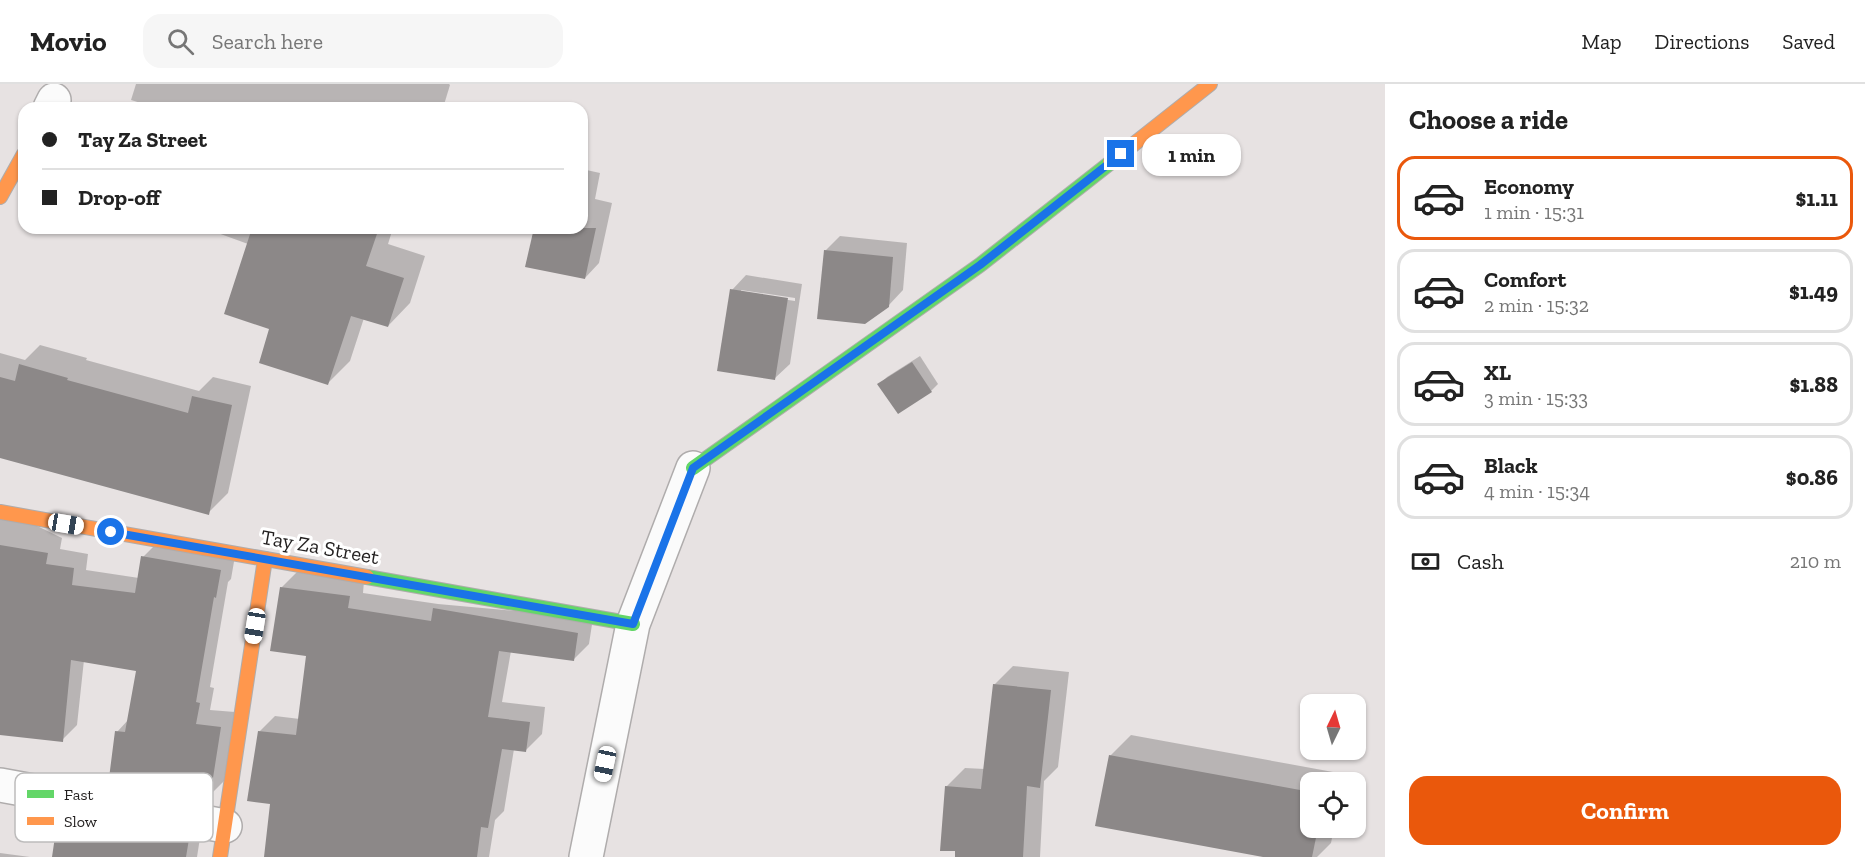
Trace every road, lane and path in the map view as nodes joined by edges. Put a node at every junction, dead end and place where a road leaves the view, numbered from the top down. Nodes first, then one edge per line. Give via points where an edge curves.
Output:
1 (1210, 84) edge
2 (18, 165) edge
3 (0, 197) edge
4 (693, 468) joint
5 (0, 512) edge
6 (266, 559) junction
7 (633, 624) junction
8 (0, 785) edge
9 (15, 789) edge
10 (223, 841) edge
11 (586, 857) edge

1 - 4 street via 980,265
2 - 3 street
4 - 7 street
5 - 6 street, Tay Za Street
6 - 7 street, Tay Za Street
6 - 10 street
7 - 11 street
8 - 9 street

